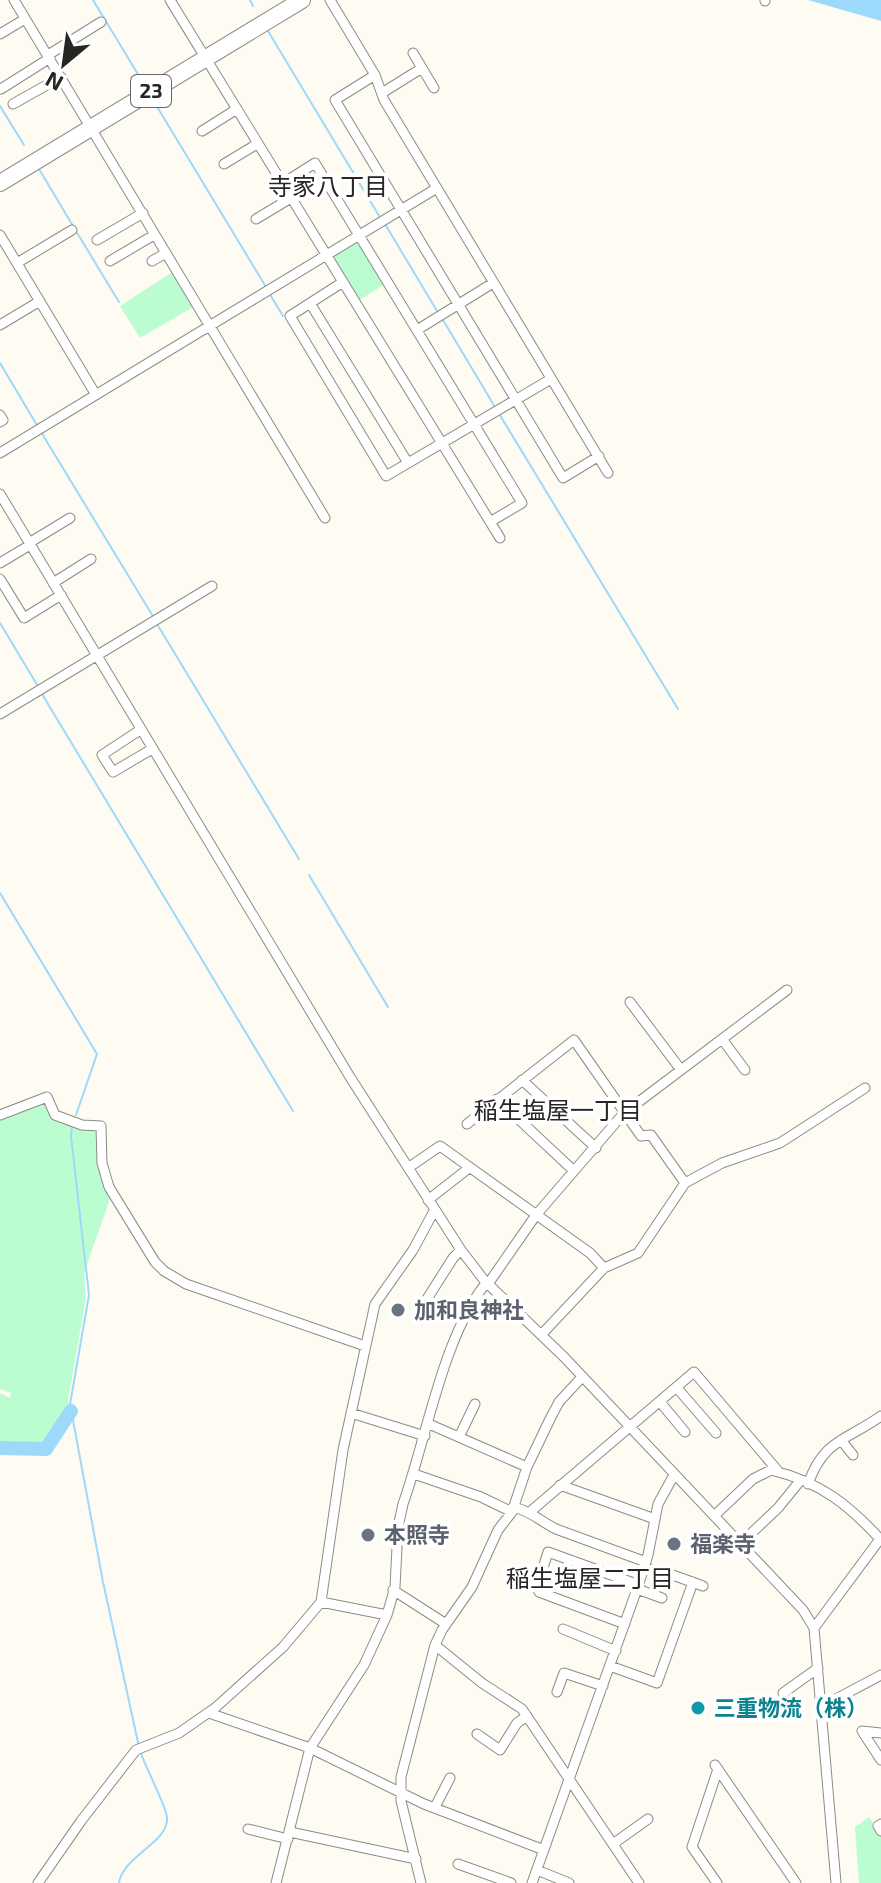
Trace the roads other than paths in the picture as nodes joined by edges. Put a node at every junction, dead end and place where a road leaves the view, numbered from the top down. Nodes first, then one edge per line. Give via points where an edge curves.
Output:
1 (170, 0) edge
2 (284, 0) edge
3 (302, 0) edge
4 (330, 0) edge
5 (16, 1) edge
6 (25, 19) junction
7 (101, 22) dead end
8 (0, 34) edge
9 (204, 53) junction
10 (413, 53) dead end
11 (49, 56) junction
12 (422, 68) junction
13 (375, 75) junction
14 (61, 77) junction
15 (434, 88) dead end
16 (1, 89) edge
17 (382, 93) junction
18 (13, 104) dead end
19 (237, 109) junction
20 (88, 123) junction
21 (202, 131) dead end
22 (257, 144) junction
23 (224, 164) dead end
24 (0, 170) edge
25 (0, 183) edge
26 (282, 184) junction
27 (437, 188) junction
28 (291, 198) junction
29 (401, 210) junction
30 (143, 213) junction
31 (256, 219) dead end
32 (72, 230) dead end
33 (0, 235) edge
34 (154, 235) junction
35 (359, 235) junction
36 (97, 240) dead end
37 (3, 246) edge
38 (166, 253) junction
39 (326, 256) junction
40 (110, 261) dead end
41 (152, 261) dead end
42 (17, 263) junction
43 (343, 282) junction
44 (493, 283) junction
45 (40, 301) junction
46 (310, 303) junction
47 (458, 304) junction
48 (0, 325) edge
49 (210, 325) junction
50 (417, 330) junction
51 (551, 379) junction
52 (96, 395) junction
53 (515, 399) junction
54 (0, 415) edge
55 (0, 422) edge
56 (474, 424) junction
57 (441, 443) junction
58 (0, 453) edge
59 (599, 456) junction
60 (408, 463) junction
61 (608, 473) dead end
62 (0, 494) edge
63 (70, 518) dead end
64 (325, 518) dead end
65 (490, 522) junction
66 (500, 538) dead end
67 (30, 544) junction
68 (91, 559) dead end
69 (0, 563) edge
70 (0, 579) edge
71 (53, 583) junction
72 (212, 586) dead end
73 (61, 595) junction
74 (97, 656) junction
75 (0, 714) edge
76 (140, 730) junction
77 (152, 749) junction
78 (787, 990) dead end
79 (630, 1002) dead end
80 (722, 1039) junction
81 (681, 1070) junction
82 (745, 1070) dead end
83 (522, 1080) junction
84 (865, 1088) dead end
85 (497, 1099) junction
86 (624, 1113) junction
87 (0, 1115) edge
88 (467, 1124) dead end
89 (596, 1148) junction
90 (408, 1168) junction
91 (469, 1168) junction
92 (574, 1171) junction
93 (685, 1183) junction
94 (428, 1200) junction
95 (434, 1211) junction
96 (536, 1215) junction
97 (461, 1250) junction
98 (604, 1268) junction
99 (488, 1283) junction
100 (427, 1299) dead end
101 (542, 1334) junction
102 (365, 1346) junction
103 (582, 1377) junction
104 (677, 1388) junction
105 (660, 1402) junction
106 (475, 1404) dead end
107 (351, 1413) junction
108 (881, 1416) edge
109 (429, 1424) junction
110 (629, 1427) junction
111 (685, 1432) dead end
112 (716, 1433) dead end
113 (425, 1436) junction
114 (459, 1437) junction
115 (841, 1440) junction
116 (853, 1455) dead end
117 (527, 1467) junction
118 (778, 1471) junction
119 (414, 1474) junction
120 (674, 1475) junction
121 (804, 1482) junction
122 (560, 1485) junction
123 (512, 1509) junction
124 (531, 1511) junction
125 (714, 1516) junction
126 (655, 1519) junction
127 (880, 1540) edge
128 (740, 1544) junction
129 (645, 1565) junction
130 (638, 1587) junction
131 (393, 1590) junction
132 (662, 1598) dead end
133 (321, 1602) junction
134 (387, 1615) junction
135 (446, 1624) junction
136 (625, 1624) junction
137 (814, 1628) junction
138 (563, 1629) dead end
139 (435, 1645) junction
140 (616, 1651) junction
141 (610, 1666) junction
142 (818, 1668) junction
143 (881, 1675) edge
144 (603, 1686) junction
145 (557, 1692) dead end
146 (783, 1693) dead end
147 (821, 1707) junction
148 (209, 1713) junction
149 (527, 1716) junction
150 (881, 1733) edge
151 (477, 1734) dead end
152 (310, 1748) junction
153 (881, 1760) edge
154 (450, 1778) dead end
155 (569, 1779) junction
156 (400, 1791) junction
157 (435, 1807) junction
158 (648, 1819) dead end
159 (881, 1824) edge
160 (248, 1829) dead end
161 (881, 1831) edge
162 (289, 1835) junction
163 (613, 1844) junction
164 (544, 1850) junction
165 (416, 1859) junction
166 (458, 1864) dead end
167 (537, 1870) junction
168 (38, 1883) edge
169 (276, 1883) edge
170 (421, 1883) edge
171 (511, 1883) edge
172 (532, 1883) edge
173 (569, 1883) edge
174 (639, 1883) edge
175 (717, 1883) edge
176 (796, 1883) edge
177 (836, 1883) edge

1 - 9 street
2 - 9 highway, 23
3 - 9 highway, 23
4 - 13 street
5 - 6 street
6 - 8 street
6 - 11 street
7 - 11 street
9 - 19 street
9 - 20 highway, 23
10 - 12 street
11 - 14 street
11 - 16 street
12 - 15 street
12 - 17 street
13 - 17 street
13 - 29 street via 335,100
14 - 18 street
14 - 20 street
17 - 27 street
19 - 21 street
19 - 22 street
20 - 24 highway, 23
20 - 25 highway, 23
20 - 30 street
22 - 23 street
22 - 26 street
26 - 28 street
26 - 35 street via 315,163
27 - 29 street
27 - 44 street
28 - 31 street
28 - 39 street
29 - 35 street
29 - 47 street
30 - 34 street
30 - 36 street
32 - 42 street
33 - 37 street
34 - 38 street
34 - 40 street
35 - 39 street
35 - 50 street
37 - 42 street
38 - 41 street
38 - 49 street
39 - 43 street
39 - 49 street
42 - 45 street
43 - 46 street
43 - 57 street
44 - 47 street
44 - 51 street
45 - 48 street
45 - 52 street
46 - 60 street
46 - 60 street via 290,316 386,476
47 - 50 street
47 - 53 street
49 - 52 street
49 - 64 street
50 - 56 street
51 - 53 street
51 - 59 street
52 - 58 street
53 - 56 street
53 - 59 street via 563,478
54 - 55 street
56 - 57 street
56 - 65 street via 522,503
57 - 60 street
57 - 65 street
59 - 61 street
62 - 67 street
63 - 67 street
65 - 66 street
67 - 69 street
67 - 71 street
68 - 71 street
70 - 73 street via 24,618
71 - 73 street
72 - 74 street
73 - 74 street
74 - 75 street
74 - 76 street
76 - 77 street
76 - 77 street via 102,755 113,772
77 - 90 street
78 - 80 street
79 - 81 street
80 - 81 street
80 - 82 street
81 - 86 street
83 - 85 street
83 - 86 street via 574,1040
83 - 89 street
84 - 93 street via 780,1143 722,1163
85 - 88 street
85 - 92 street
86 - 89 street
86 - 93 street via 641,1136 651,1135
87 - 102 street via 47,1097 55,1115 101,1126 109,1187 164,1271 186,1284
89 - 92 street
90 - 91 street via 440,1146
90 - 94 street
91 - 94 street
91 - 96 street
92 - 96 street
93 - 98 street via 638,1253
94 - 95 street
95 - 97 street
95 - 102 street via 375,1304
96 - 98 street
96 - 99 street
97 - 99 street
97 - 100 street
98 - 101 street
99 - 101 street
99 - 109 street via 457,1336
101 - 103 street
102 - 107 street
103 - 110 street
103 - 117 street via 559,1402
104 - 105 street
104 - 112 street
104 - 118 street via 694,1372
105 - 110 street
105 - 111 street
106 - 114 street
107 - 113 street
107 - 133 street
108 - 115 street
109 - 113 street
109 - 114 street
110 - 120 street
110 - 122 street
113 - 119 street
114 - 117 street
115 - 116 street
115 - 121 street via 816,1462
117 - 123 street
118 - 121 street
118 - 125 street via 753,1479
119 - 123 street
119 - 131 street via 398,1527
120 - 125 street
120 - 126 street
121 - 127 street via 840,1499
121 - 128 street
122 - 124 street
122 - 126 street
123 - 124 street
123 - 135 street via 472,1587
124 - 129 street via 556,1529
125 - 128 street
126 - 129 street
127 - 137 street
128 - 137 street
129 - 130 street
129 - 141 street via 698,1584 657,1683
130 - 132 street
130 - 136 street
130 - 136 street via 548,1552 539,1592
131 - 134 street
131 - 135 street
133 - 134 street
133 - 148 street via 283,1647
134 - 152 street via 364,1665
135 - 139 street
136 - 140 street
137 - 142 street
138 - 140 street
139 - 149 street via 482,1683 516,1702
139 - 156 street
140 - 141 street
141 - 144 street
142 - 146 street
142 - 147 street
143 - 147 street
144 - 145 street via 564,1673
144 - 155 street
147 - 177 street
148 - 152 street
148 - 168 street via 179,1733 141,1748
149 - 151 street via 500,1750
149 - 155 street
150 - 153 street via 862,1731
152 - 156 street
152 - 162 street
154 - 157 street
155 - 163 street
155 - 164 street
156 - 157 street
156 - 165 street
157 - 164 street
158 - 163 street
159 - 161 street
160 - 162 street
162 - 165 street
162 - 169 street
163 - 174 street
164 - 167 street
165 - 170 street
166 - 171 street
167 - 172 street
167 - 173 street
175 - 176 street via 692,1847 717,1767

